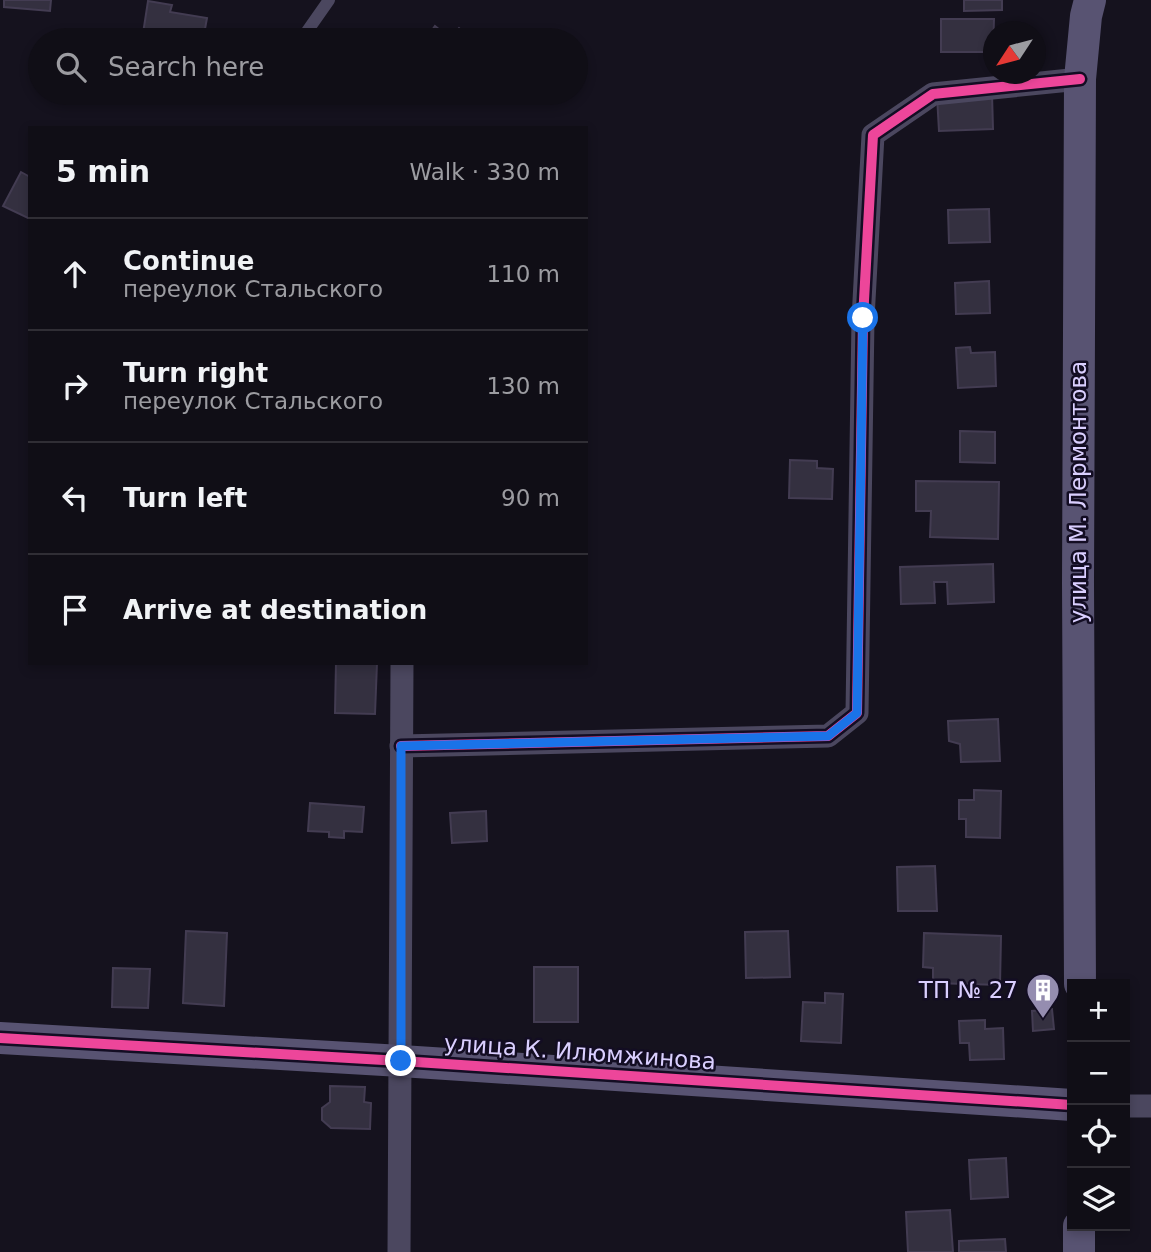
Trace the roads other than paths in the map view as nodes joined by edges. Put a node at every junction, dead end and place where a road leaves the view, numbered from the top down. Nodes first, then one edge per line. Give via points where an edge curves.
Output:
1 (329, 0) edge
2 (1090, 0) edge
3 (309, 28) edge
4 (1080, 79) junction
5 (402, 665) edge
6 (401, 746) junction
7 (1080, 979) edge
8 (0, 1038) edge
9 (401, 1061) junction
10 (1067, 1105) edge
11 (1130, 1106) edge
12 (1151, 1106) edge
13 (1079, 1231) edge
14 (399, 1252) edge
15 (1079, 1252) edge

1 - 3 lane
2 - 4 street, улица М. Лермонтова
4 - 6 street via 933,94 873,135 863,318 857,713 828,736
4 - 7 street, улица М. Лермонтова
5 - 6 street
6 - 9 street
8 - 9 street, улица К. Илюмжинова
9 - 10 street, улица К. Илюмжинова
9 - 14 street
11 - 12 street
13 - 15 street

